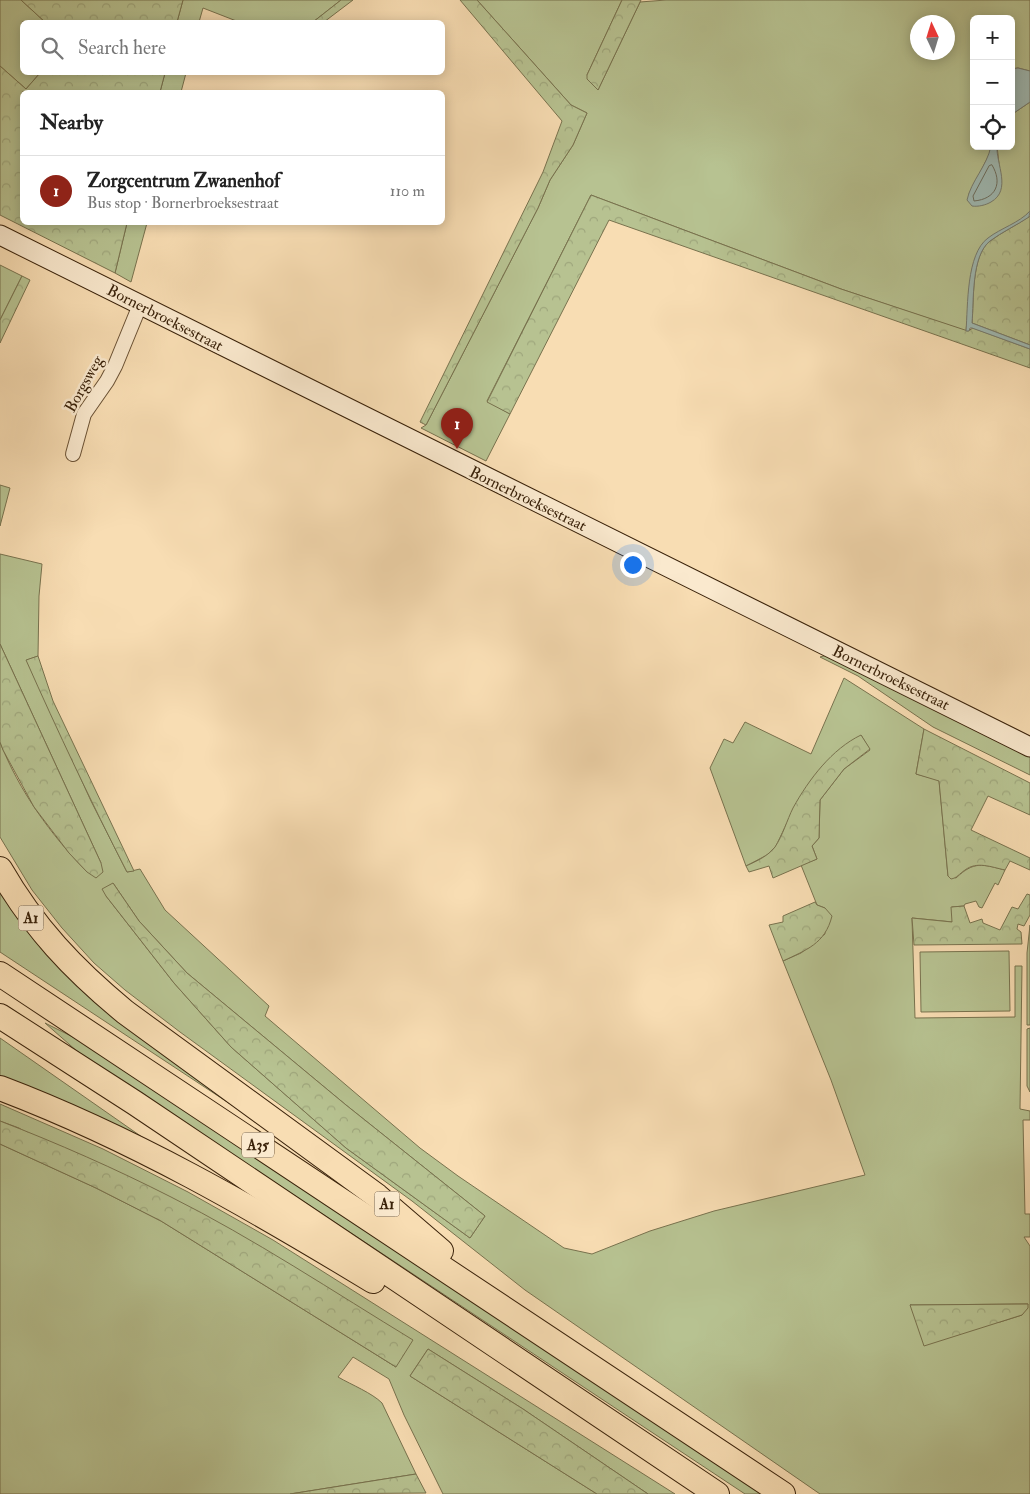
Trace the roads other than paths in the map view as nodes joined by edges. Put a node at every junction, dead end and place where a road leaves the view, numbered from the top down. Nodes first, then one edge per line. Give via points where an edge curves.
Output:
1 (0, 235) edge
2 (140, 306) junction
3 (74, 454) dead end
4 (1030, 747) edge
5 (0, 869) edge
6 (0, 974) edge
7 (0, 1016) edge
8 (0, 1088) edge
9 (451, 1316) junction
10 (516, 1316) junction
11 (717, 1494) edge
12 (783, 1494) edge

1 - 2 main road, Bornerbroeksestraat
2 - 3 street, Borgsweg via 115,366 84,414
2 - 4 main road, Bornerbroeksestraat
5 - 10 highway, A1 via 34,921 69,962 99,990 378,1196
6 - 10 highway, A35
7 - 9 highway, A35
8 - 9 highway via 120,1139 249,1206 404,1300
9 - 11 highway
10 - 12 highway, A1

